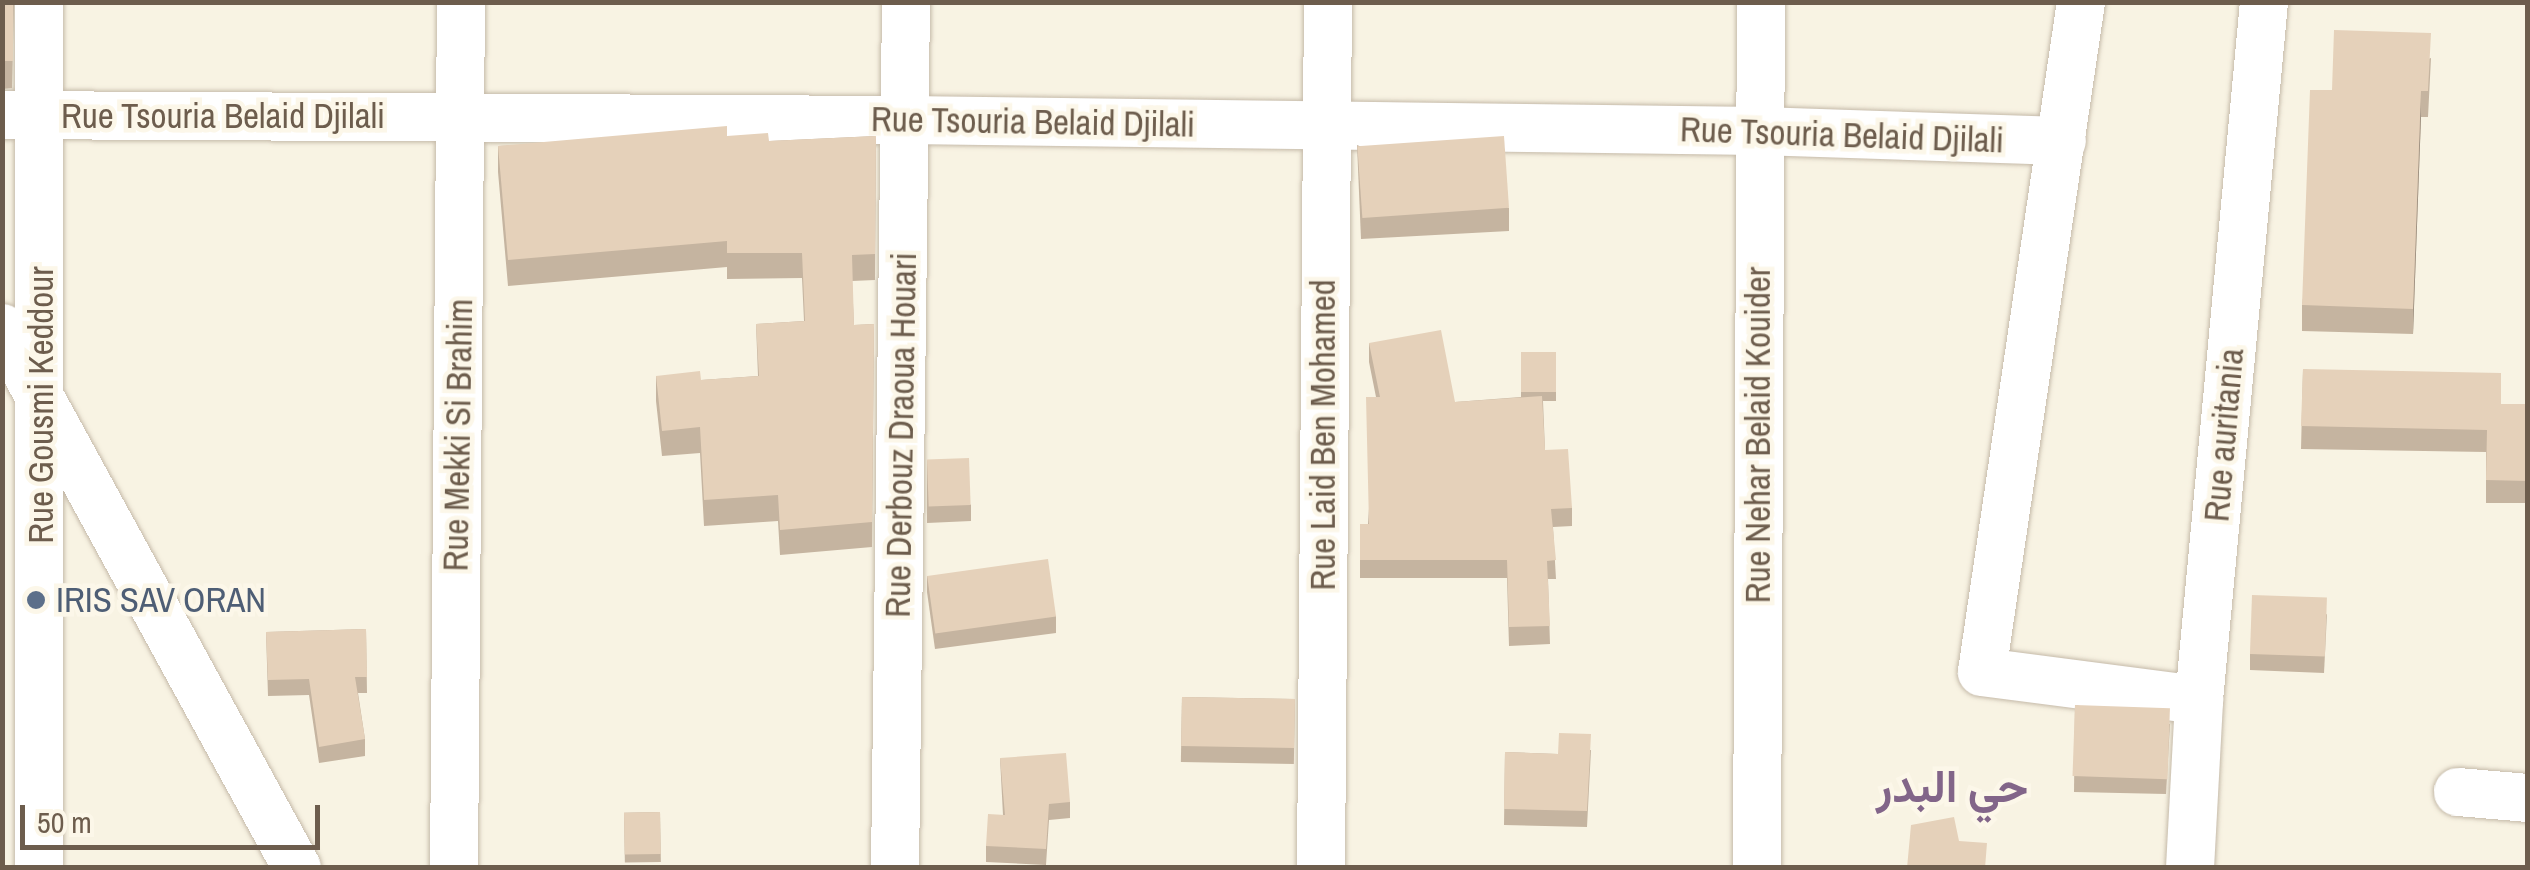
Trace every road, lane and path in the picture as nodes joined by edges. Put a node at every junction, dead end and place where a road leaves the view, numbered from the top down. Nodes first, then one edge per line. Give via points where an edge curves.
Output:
1 (39, 2) edge
2 (462, 2) edge
3 (906, 2) edge
4 (1328, 2) edge
5 (1761, 2) edge
6 (2081, 2) edge
7 (2264, 2) edge
8 (20, 115) edge
9 (461, 116) junction
10 (906, 120) junction
11 (1325, 127) junction
12 (1759, 131) junction
13 (2062, 141) junction
14 (2, 328) edge
15 (42, 405) junction
16 (2199, 700) junction
17 (2458, 792) dead end
18 (2528, 798) edge
19 (39, 868) edge
20 (297, 868) edge
21 (454, 868) edge
22 (895, 868) edge
23 (1320, 868) edge
24 (1757, 868) edge
25 (2190, 868) edge

1 - 8 street, Rue Gousmi Keddour
2 - 9 street, Rue Mekki Si Brahim
3 - 10 street, Rue Derbouz Draoua Houari
4 - 11 street, Rue Laid Ben Mohamed
5 - 12 street, Rue Nehar Belaid Kouider
6 - 13 street
7 - 16 street, Rue auritania
8 - 9 street, Rue Tsouria Belaid Djilali
8 - 15 street, Rue Gousmi Keddour
9 - 10 street, Rue Tsouria Belaid Djilali
9 - 21 street, Rue Mekki Si Brahim
10 - 11 street, Rue Tsouria Belaid Djilali
10 - 22 street, Rue Derbouz Draoua Houari
11 - 12 street, Rue Tsouria Belaid Djilali
11 - 23 street, Rue Laid Ben Mohamed
12 - 13 street, Rue Tsouria Belaid Djilali
12 - 24 street, Rue Nehar Belaid Kouider
13 - 16 street via 1982,672
14 - 15 street
15 - 19 street, Rue Gousmi Keddour
15 - 20 street
16 - 25 street, Rue auritania
17 - 18 street

